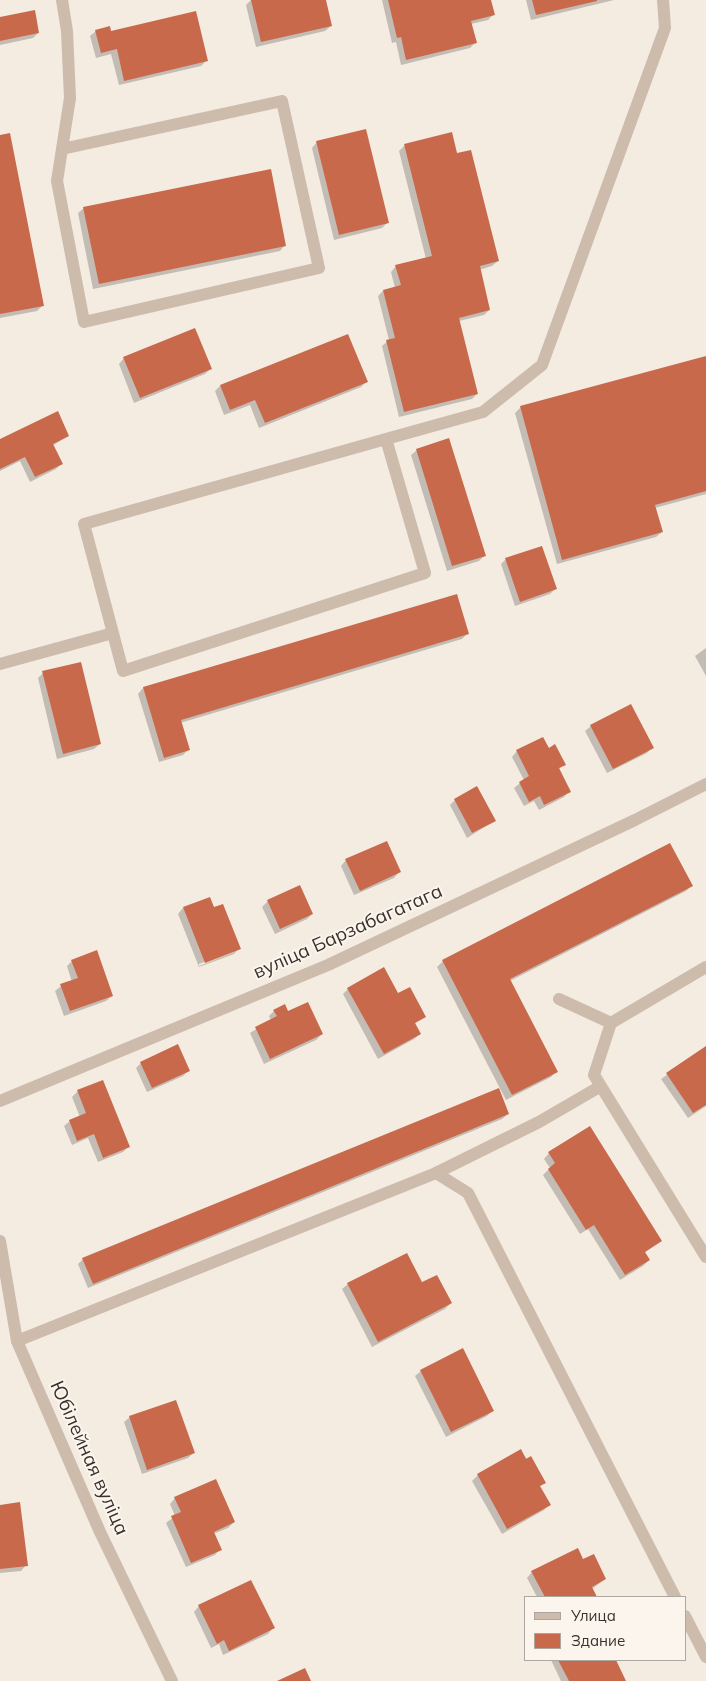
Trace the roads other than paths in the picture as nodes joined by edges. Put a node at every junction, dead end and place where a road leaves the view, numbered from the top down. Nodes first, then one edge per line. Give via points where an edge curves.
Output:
1 (62, 0) edge
2 (663, 0) edge
3 (62, 150) junction
4 (386, 439) junction
5 (113, 633) junction
6 (0, 664) edge
7 (706, 784) edge
8 (706, 966) edge
9 (559, 999) dead end
10 (611, 1022) junction
11 (601, 1086) junction
12 (0, 1101) edge
13 (436, 1173) junction
14 (0, 1241) edge
15 (706, 1256) edge
16 (18, 1341) junction
17 (674, 1596) edge
18 (686, 1618) edge
19 (706, 1657) edge
20 (172, 1681) edge

1 - 3 street via 70,98
2 - 4 street via 666,28 542,365 483,412
3 - 3 street via 56,181 84,322 319,268 282,101
4 - 5 street via 84,524
4 - 5 street via 426,573 123,671
5 - 6 street
7 - 12 street, вуліца Барзабагатага via 328,965
8 - 10 street
9 - 10 street
10 - 11 street via 594,1075
11 - 13 street via 539,1122
11 - 15 street
13 - 16 street
13 - 17 street via 468,1193
14 - 16 street, Юбілейная вуліца
16 - 20 street, Юбілейная вуліца via 100,1532
18 - 19 street

